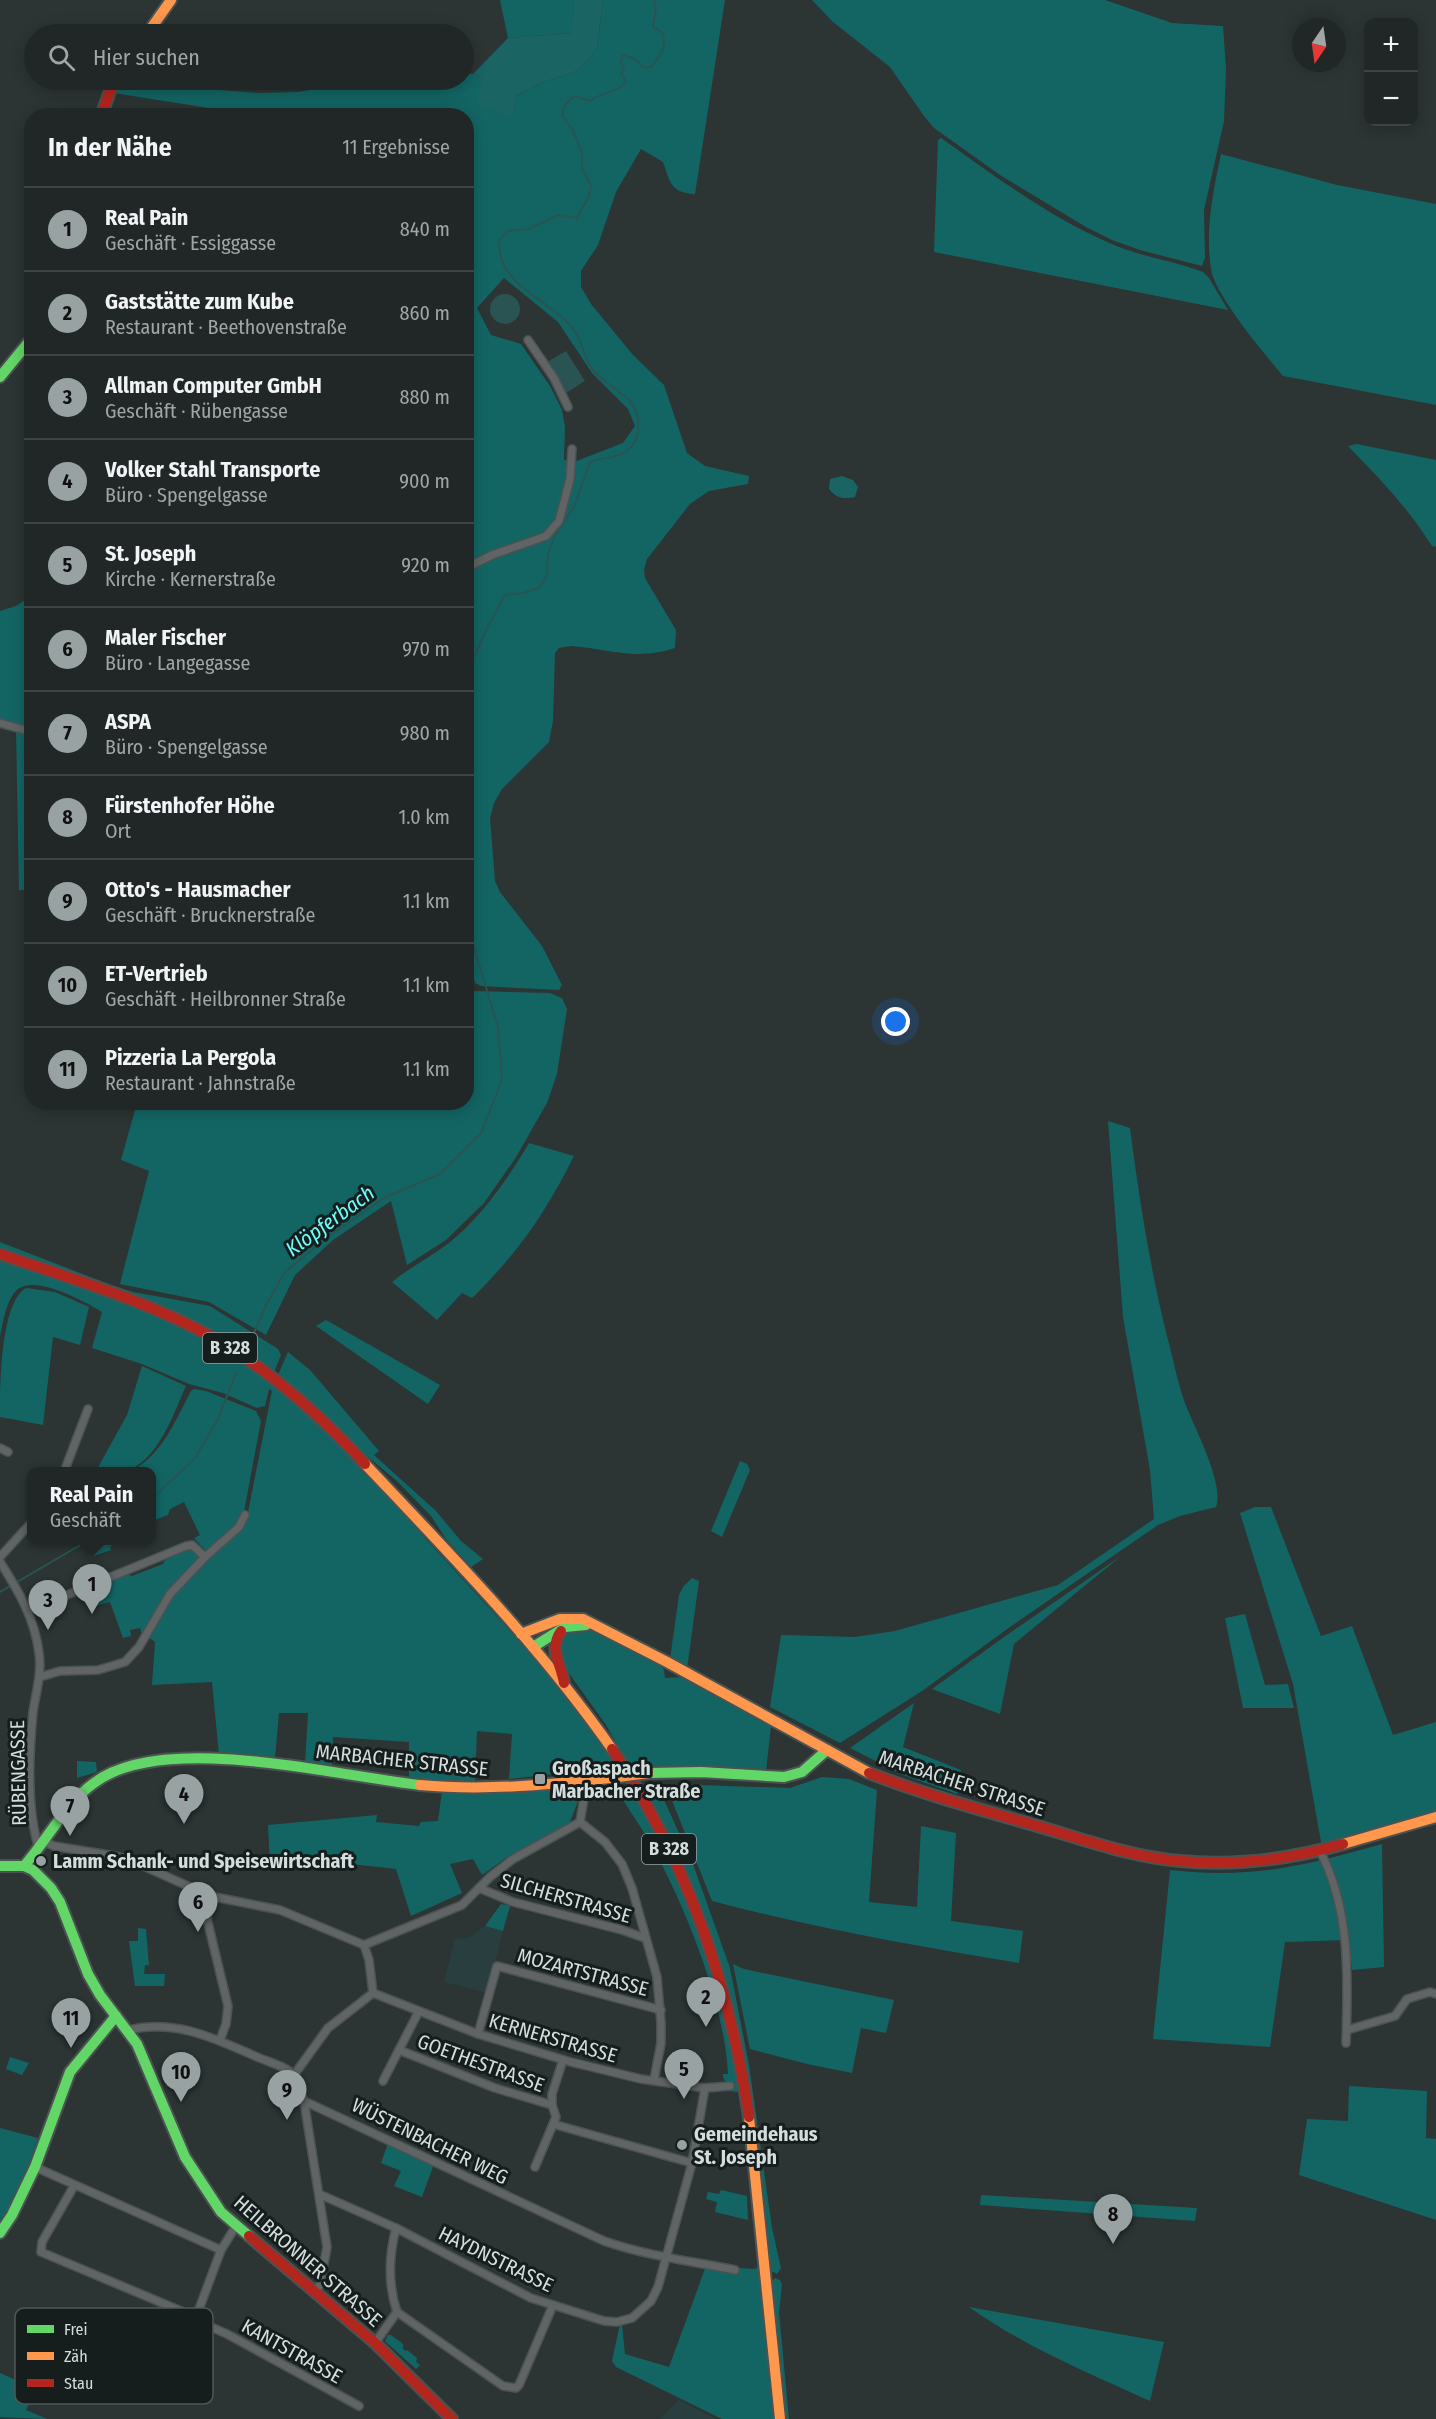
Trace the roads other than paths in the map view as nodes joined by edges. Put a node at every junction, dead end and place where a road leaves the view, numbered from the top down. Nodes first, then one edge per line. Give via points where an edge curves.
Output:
1 (171, 0) edge
2 (154, 24) edge
3 (110, 90) edge
4 (104, 108) edge
5 (528, 340) dead end
6 (24, 348) edge
7 (0, 377) edge
8 (568, 406) dead end
9 (572, 449) dead end
10 (474, 564) edge
11 (0, 723) edge
12 (24, 730) edge
13 (0, 1254) edge
14 (88, 1409) dead end
15 (66, 1467) edge
16 (245, 1515) dead end
17 (27, 1528) edge
18 (205, 1557) junction
19 (0, 1559) edge
20 (28, 1611) junction
21 (565, 1627) junction
22 (597, 1627) junction
23 (521, 1634) junction
24 (533, 1647) junction
25 (40, 1677) junction
26 (564, 1683) junction
27 (827, 1750) junction
28 (587, 1780) junction
29 (1436, 1817) edge
30 (580, 1822) junction
31 (42, 1846) junction
32 (1320, 1851) junction
33 (0, 1866) edge
34 (24, 1866) junction
35 (479, 1888) junction
36 (210, 1896) junction
37 (645, 1938) junction
38 (364, 1945) junction
39 (373, 1993) junction
40 (1436, 1994) edge
41 (661, 2010) junction
42 (419, 2011) junction
43 (116, 2016) junction
44 (128, 2030) junction
45 (1347, 2030) junction
46 (478, 2034) junction
47 (220, 2040) junction
48 (1346, 2043) dead end
49 (399, 2050) junction
50 (563, 2060) junction
51 (294, 2075) junction
52 (654, 2080) junction
53 (383, 2081) dead end
54 (730, 2086) dead end
55 (705, 2088) junction
56 (304, 2101) junction
57 (552, 2105) junction
58 (553, 2124) junction
59 (692, 2163) junction
60 (35, 2167) junction
61 (535, 2167) dead end
62 (74, 2186) junction
63 (319, 2194) junction
64 (236, 2226) junction
65 (396, 2228) junction
66 (0, 2233) edge
67 (221, 2250) junction
68 (666, 2258) junction
69 (735, 2270) dead end
70 (314, 2292) junction
71 (553, 2305) junction
72 (174, 2308) edge
73 (199, 2308) edge
74 (397, 2312) junction
75 (213, 2328) edge
76 (375, 2343) junction
77 (359, 2406) dead end
78 (452, 2419) edge
79 (780, 2419) edge

1 - 2 main road
3 - 4 main road
5 - 8 street
6 - 7 main road
9 - 10 street via 570,479 561,511 546,536
11 - 12 street
13 - 23 main road, B 328 via 184,1323 265,1372 338,1436
14 - 15 street
16 - 18 street via 239,1527
17 - 19 street
18 - 20 street via 192,1545 186,1546
18 - 25 street via 170,1594 139,1647 125,1662 98,1670 60,1671
19 - 20 street, RÜBENGASSE
20 - 25 street, RÜBENGASSE via 39,1653
21 - 22 main road
21 - 24 main road
21 - 26 main road via 556,1637 554,1649
22 - 23 main road via 570,1617
22 - 27 main road
23 - 24 main road, B 328
24 - 26 main road, B 328
25 - 31 street, RÜBENGASSE via 32,1724 31,1789 33,1826
26 - 79 main road, B 328 via 610,1747 654,1821 691,1896 720,1977 747,2101
27 - 28 main road, MARBACHER STRASSE, bridge via 802,1772 784,1776 649,1773
27 - 32 main road, MARBACHER STRASSE via 869,1773 927,1795 1133,1854 1180,1861 1229,1862
28 - 30 street
28 - 31 main road, MARBACHER STRASSE via 540,1786 452,1787 367,1779 263,1762 157,1760 112,1771 89,1786
29 - 32 main road, MARBACHER STRASSE
30 - 35 street via 513,1859
30 - 37 street via 605,1842 622,1864
31 - 34 main road, MARBACHER STRASSE
31 - 36 street via 130,1860
32 - 45 street via 1341,1909 1348,1956
33 - 34 main road
34 - 43 main road, HEILBRONNER STRASSE via 42,1878 60,1902 88,1974
35 - 37 street, SILCHERSTRASSE via 513,1902
35 - 38 street via 462,1905
36 - 38 street via 280,1910
36 - 47 street via 207,1918 228,2006
37 - 41 street via 657,1977
38 - 39 street
39 - 42 street, KERNERSTRASSE
39 - 51 street via 328,2028
40 - 45 street via 1407,1999 1395,2016
41 - 46 street, MOZARTSTRASSE via 497,1966
41 - 52 street via 661,2043
42 - 46 street, KERNERSTRASSE
42 - 49 street
43 - 44 main road, HEILBRONNER STRASSE
43 - 60 main road via 70,2072
44 - 47 street via 176,2027
44 - 64 main road, HEILBRONNER STRASSE via 185,2157 221,2212
45 - 48 street
46 - 50 street, KERNERSTRASSE
47 - 51 street
49 - 53 street
49 - 57 street, GOETHESTRASSE via 495,2088
50 - 52 street, KERNERSTRASSE
50 - 57 street
51 - 56 street
52 - 55 street, KERNERSTRASSE
54 - 55 street, KERNERSTRASSE
55 - 59 street, HAYDNSTRASSE
56 - 63 street
56 - 68 street, WÜSTENBACHER WEG via 604,2241
57 - 58 street via 556,2117
58 - 59 street
58 - 61 street
59 - 68 street, HAYDNSTRASSE
60 - 62 street
60 - 66 main road
62 - 67 street
62 - 72 street, KANTSTRASSE via 40,2245 43,2254
63 - 65 street, HAYDNSTRASSE
63 - 70 street via 327,2247 320,2285
64 - 67 street
64 - 70 main road, HEILBRONNER STRASSE
65 - 71 street, HAYDNSTRASSE via 502,2285
65 - 74 street via 391,2292
67 - 73 street
68 - 69 street, WÜSTENBACHER WEG
68 - 71 street, HAYDNSTRASSE via 651,2301 632,2318 604,2321
70 - 76 main road, HEILBRONNER STRASSE
71 - 74 street via 516,2388 503,2386
74 - 76 street
75 - 77 street, KANTSTRASSE
76 - 78 main road, HEILBRONNER STRASSE

